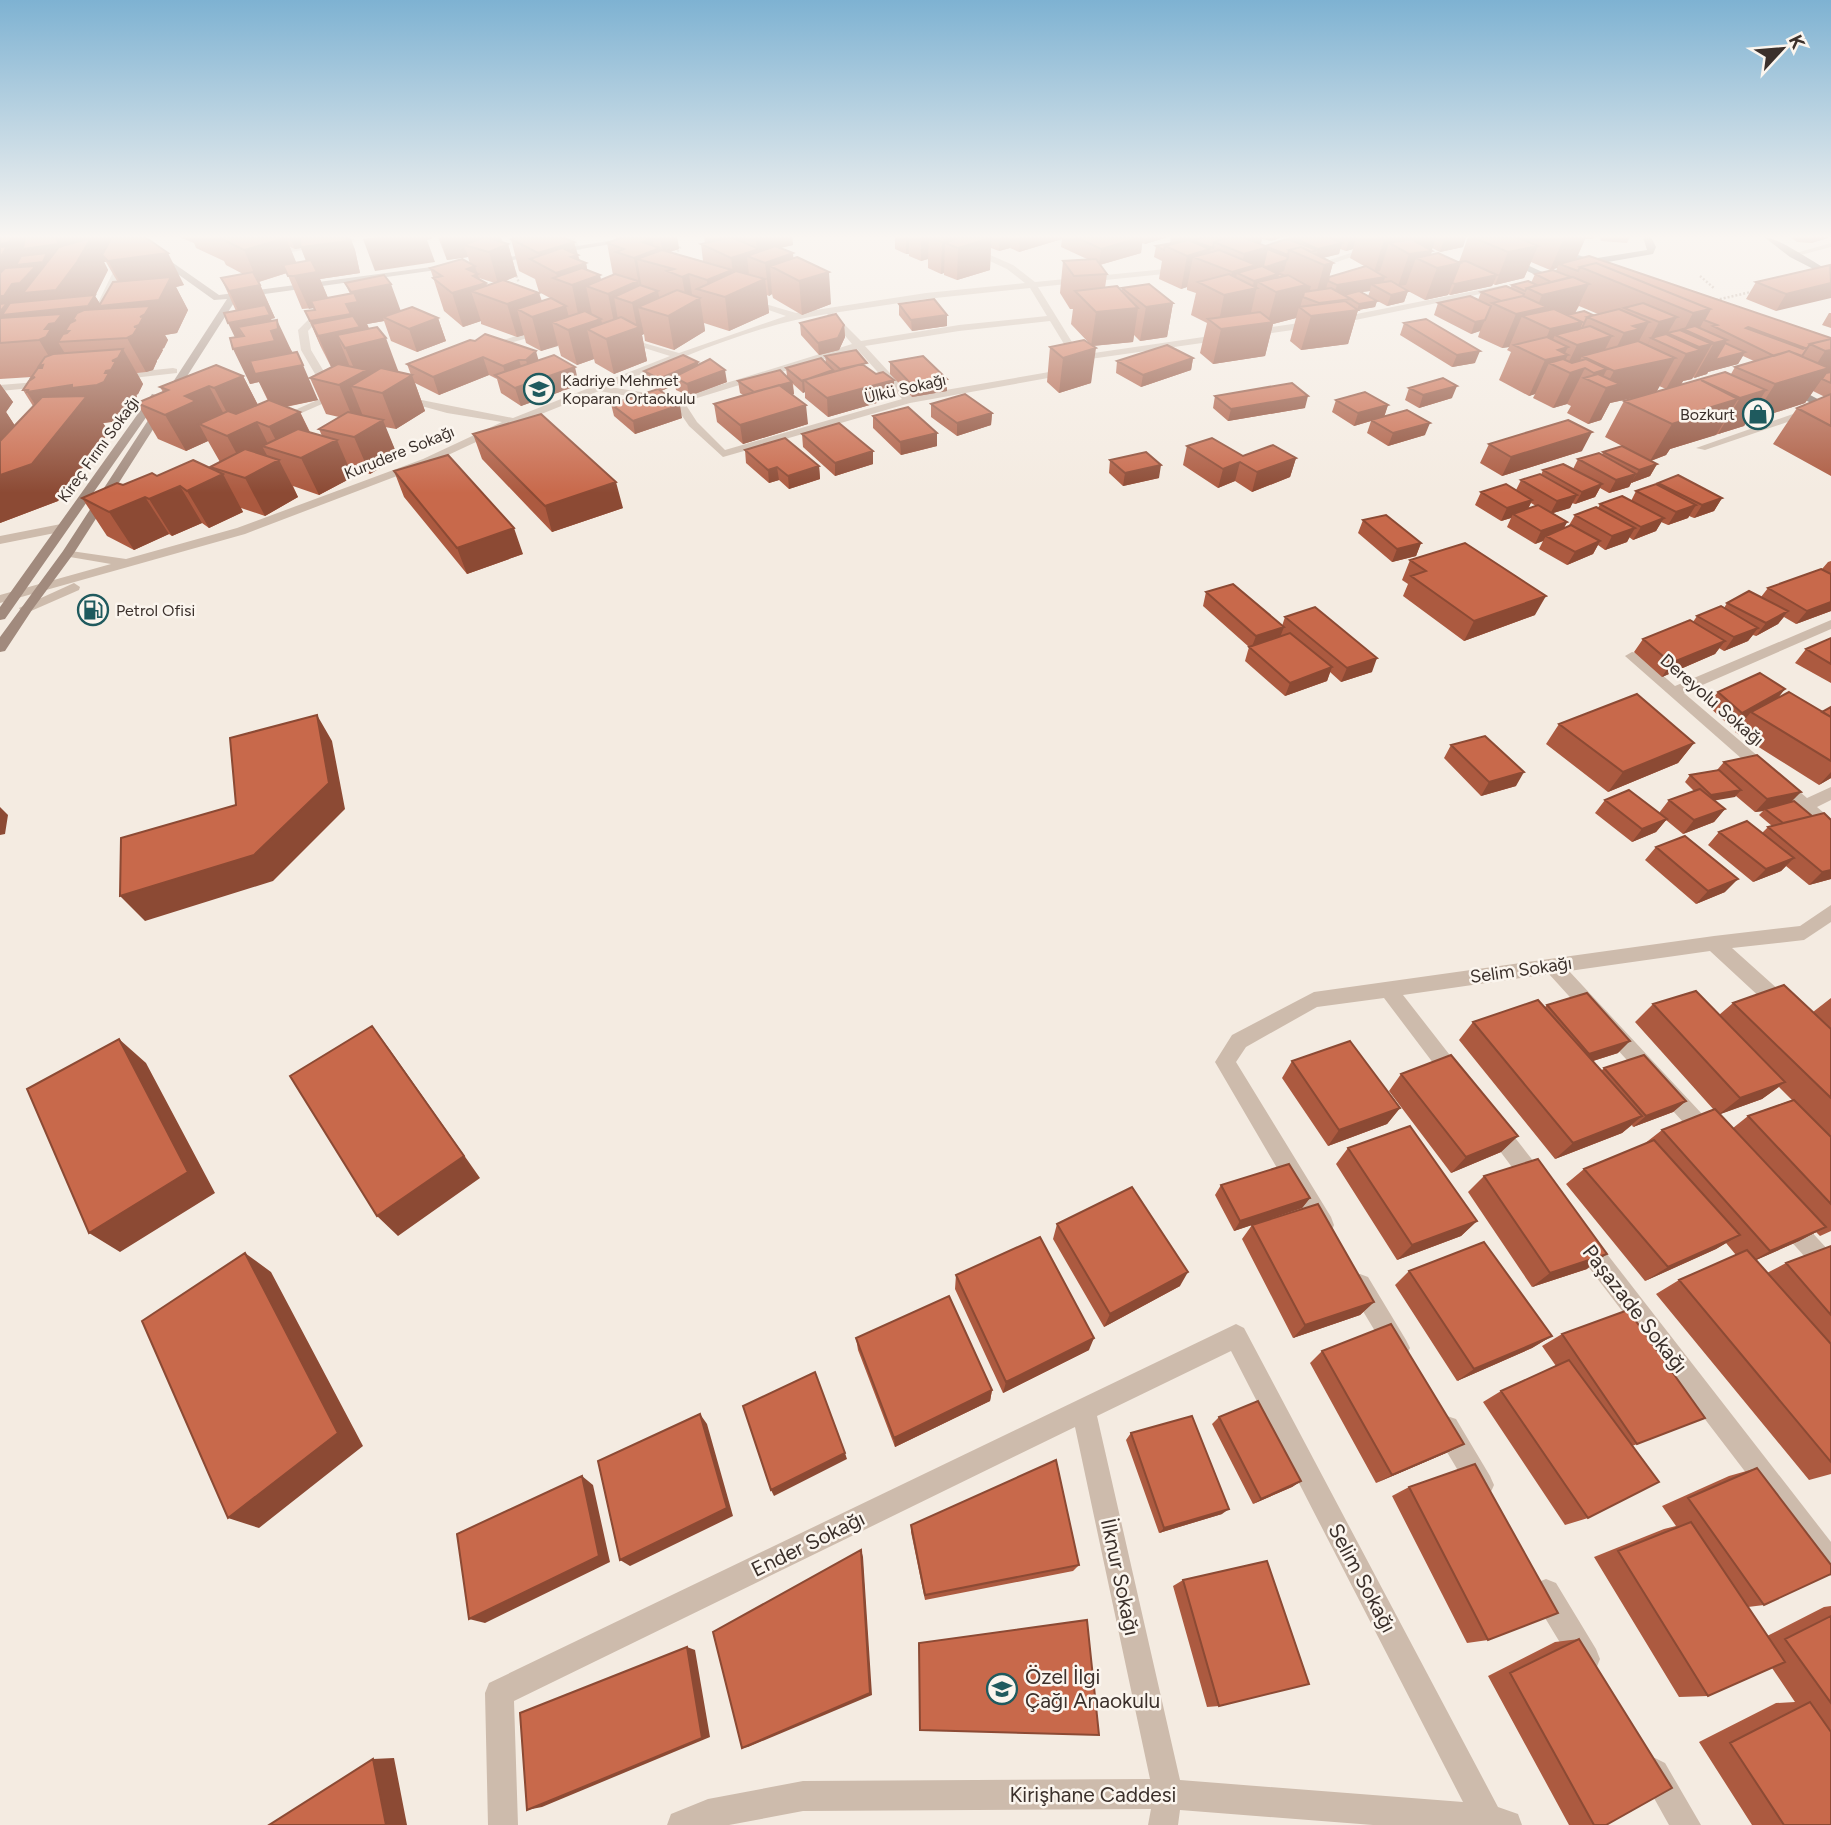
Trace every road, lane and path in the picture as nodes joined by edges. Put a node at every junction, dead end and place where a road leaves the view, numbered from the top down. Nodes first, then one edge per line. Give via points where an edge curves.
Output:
1 (202, 322) edge
2 (217, 322) edge
3 (311, 322) edge
4 (777, 322) edge
5 (836, 322) edge
6 (1015, 322) edge
7 (1054, 322) edge
8 (1321, 322) edge
9 (1316, 323) joint
10 (558, 327) edge
11 (610, 334) edge
12 (856, 345) junction
13 (478, 349) edge
14 (679, 356) junction
15 (1077, 358) junction
16 (173, 371) junction
17 (107, 378) edge
18 (1787, 378) edge
19 (67, 382) edge
20 (0, 388) edge
21 (597, 388) junction
22 (387, 394) edge
23 (909, 400) junction
24 (678, 401) junction
25 (1827, 408) edge
26 (513, 421) junction
27 (264, 426) edge
28 (1701, 448) edge
29 (61, 528) junction
30 (0, 540) edge
31 (68, 553) junction
32 (129, 563) junction
33 (43, 586) junction
34 (7, 596) edge
35 (26, 608) junction
36 (0, 616) edge
37 (1831, 624) edge
38 (0, 648) edge
39 (1632, 656) dead end
40 (1674, 692) junction
41 (1831, 793) edge
42 (1806, 806) junction
43 (1831, 828) edge
44 (1831, 912) edge
45 (1714, 943) junction
46 (1553, 966) junction
47 (1388, 989) junction
48 (1802, 1024) edge
49 (1720, 1148) edge
50 (1549, 1198) edge
51 (1775, 1208) edge
52 (1574, 1231) edge
53 (1333, 1241) edge
54 (1348, 1265) edge
55 (1831, 1269) edge
56 (1236, 1336) joint
57 (1413, 1372) edge
58 (1434, 1408) edge
59 (1084, 1412) junction
60 (1492, 1503) edge
61 (1831, 1563) edge
62 (1535, 1575) edge
63 (1600, 1682) edge
64 (1643, 1754) edge
65 (1168, 1794) junction
66 (1496, 1823) edge
67 (503, 1825) edge
68 (682, 1825) edge
69 (1163, 1825) edge
70 (1686, 1825) edge

1 - 16 main road, Kireç Fırını Sokağı
2 - 31 main road, Kireç Fırını Sokağı
3 - 27 street via 303,330 306,351 322,377 354,388
4 - 14 street, Kurudere Sokağı
5 - 12 street
6 - 12 street
7 - 15 street
8 - 9 street
9 - 15 street
10 - 13 street
11 - 14 street
12 - 23 street
12 - 24 street
14 - 21 street, Kurudere Sokağı
15 - 23 street, Ülkü Sokağı via 1084,369
16 - 17 street
16 - 29 main road, Kireç Fırını Sokağı
18 - 25 main road
19 - 20 street
21 - 24 street
21 - 26 street, Kurudere Sokağı
22 - 26 street
23 - 24 street, Ülkü Sokağı via 723,454
25 - 28 street
26 - 32 street, Kurudere Sokağı via 242,531
29 - 30 street
29 - 34 main road, Kireç Fırını Sokağı
31 - 32 street
31 - 33 main road, Kireç Fırını Sokağı
32 - 33 street
32 - 35 street
33 - 34 street
33 - 35 main road, Kireç Fırını Sokağı
34 - 36 main road, Kireç Fırını Sokağı
35 - 38 main road, Kireç Fırını Sokağı
37 - 40 street
39 - 40 street, Dereyolu Sokağı
40 - 42 street, Dereyolu Sokağı
41 - 42 street
42 - 43 street, Dereyolu Sokağı
44 - 45 street, Selim Sokağı via 1804,933
45 - 46 street, Selim Sokağı
45 - 48 street
46 - 47 street, Selim Sokağı
46 - 49 street
47 - 50 street
47 - 53 street, Selim Sokağı via 1314,1000 1239,1041 1225,1062
51 - 55 street
52 - 61 street, Paşazade Sokağı
54 - 57 street
56 - 59 street, Ender Sokağı
56 - 66 street, Selim Sokağı
58 - 60 street
59 - 65 street, İlknur Sokağı
59 - 67 street, Ender Sokağı via 499,1693
62 - 63 street
64 - 70 street
65 - 66 street, Kirişhane Caddesi
65 - 68 street, Kirişhane Caddesi via 803,1796 708,1814
65 - 69 street, İlknur Sokağı

